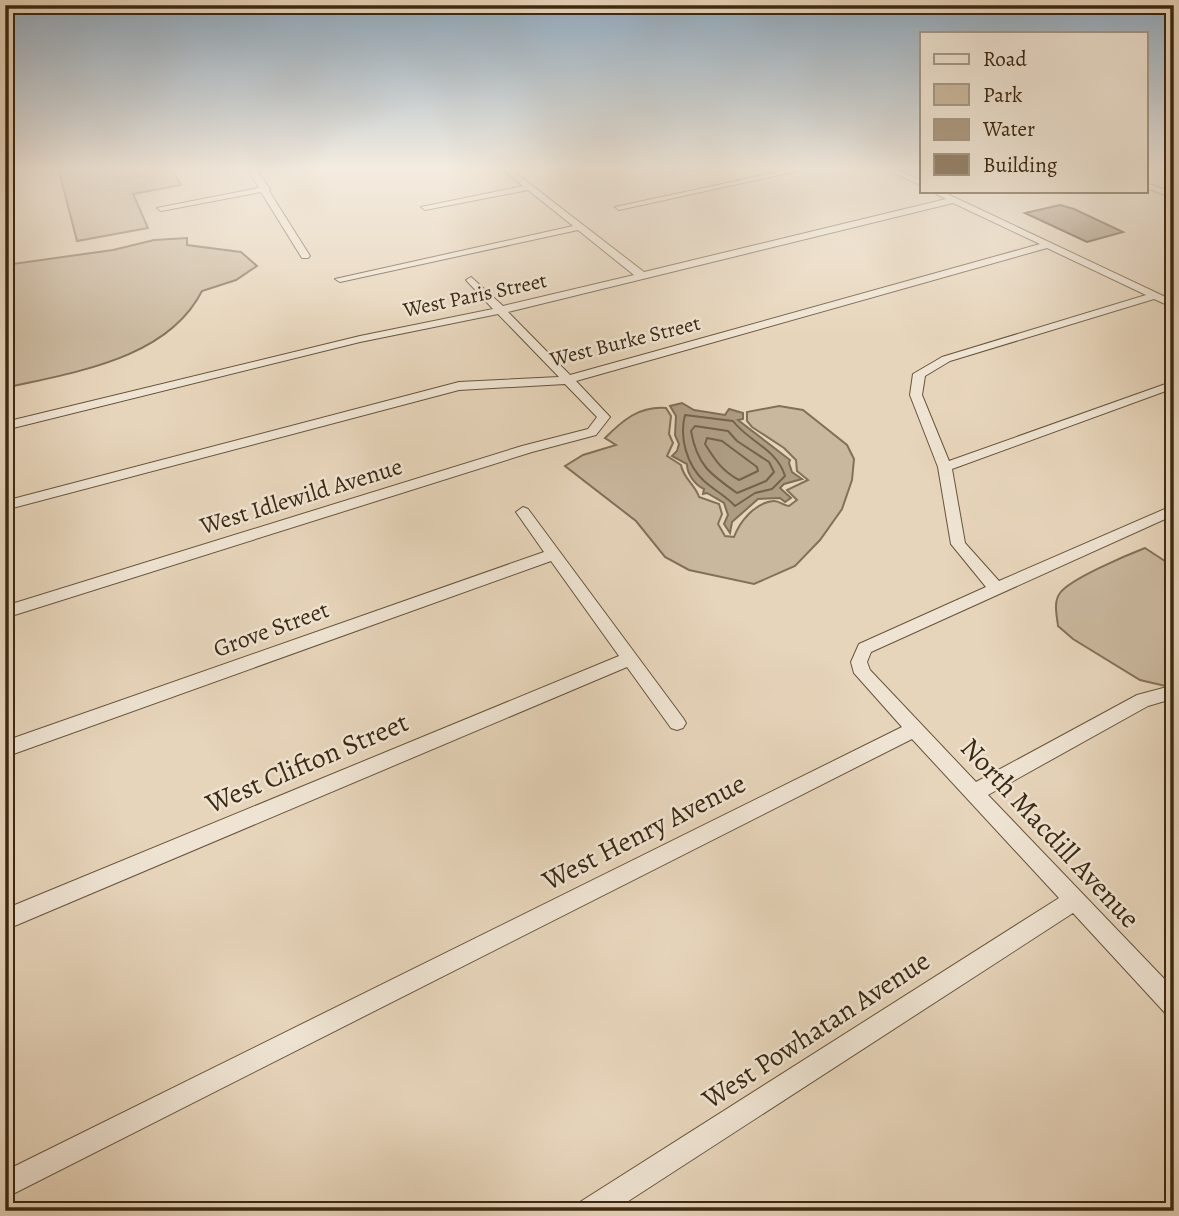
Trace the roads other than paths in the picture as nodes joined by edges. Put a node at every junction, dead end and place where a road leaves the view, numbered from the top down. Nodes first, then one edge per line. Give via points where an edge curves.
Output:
1 (286, 224) edge
2 (576, 224) edge
3 (857, 224) edge
4 (1004, 224) edge
5 (580, 227) junction
6 (1048, 245) junction
7 (305, 256) dead end
8 (642, 276) junction
9 (340, 279) dead end
10 (471, 280) dead end
11 (1154, 296) junction
12 (1174, 305) edge
13 (501, 310) junction
14 (566, 380) junction
15 (1174, 384) edge
16 (5, 426) edge
17 (945, 467) junction
18 (5, 506) edge
19 (1174, 509) edge
20 (523, 512) dead end
21 (554, 554) junction
22 (997, 589) junction
23 (5, 612) edge
24 (630, 658) junction
25 (1170, 696) edge
26 (677, 723) dead end
27 (913, 730) junction
28 (5, 749) edge
29 (974, 793) junction
30 (1075, 900) junction
31 (5, 920) edge
32 (1169, 994) edge
33 (5, 1185) edge
34 (589, 1211) edge

1 - 7 street
2 - 5 street
3 - 8 street, West Paris Street
4 - 6 street
5 - 8 street
5 - 9 street
6 - 11 street
6 - 14 street, West Burke Street
8 - 13 street, West Paris Street
10 - 13 street
11 - 12 street
11 - 17 street via 946,359 919,374 916,395
13 - 14 street
13 - 16 street, West Paris Street via 360,339
14 - 18 street, West Burke Street via 459,386
14 - 23 street, West Idlewild Avenue via 604,417 592,432
15 - 17 street
17 - 22 street via 958,544
19 - 22 street
20 - 21 street
21 - 24 street
21 - 28 street, Grove Street
22 - 27 street via 865,648 859,662 862,673
24 - 26 street
24 - 31 street, West Clifton Street
25 - 29 street via 1143,699
27 - 29 street, North Macdill Avenue
27 - 33 street, West Henry Avenue
29 - 30 street, North Macdill Avenue
30 - 32 street, North Macdill Avenue
30 - 34 street, West Powhatan Avenue

